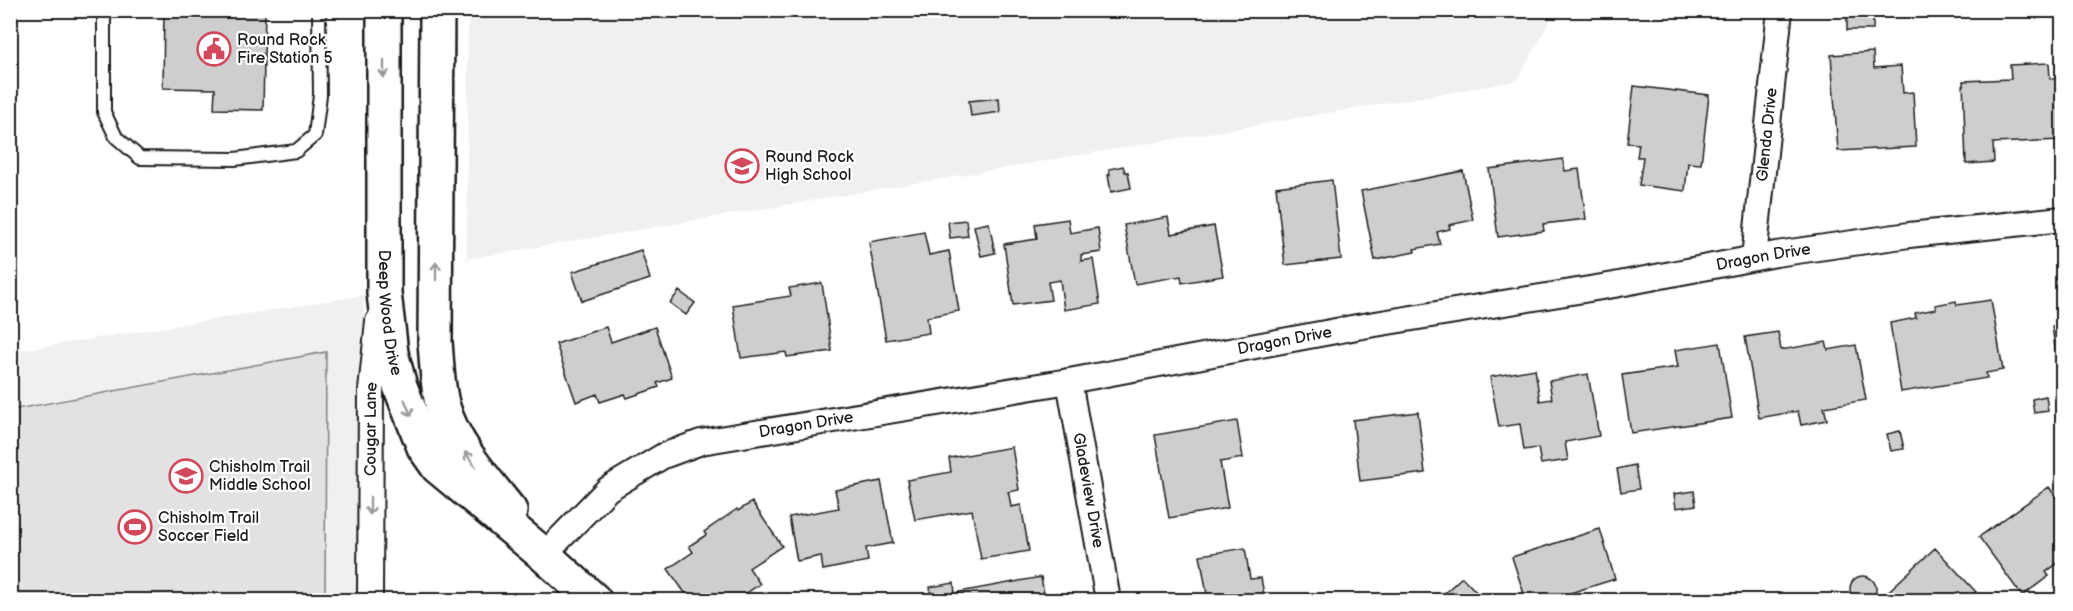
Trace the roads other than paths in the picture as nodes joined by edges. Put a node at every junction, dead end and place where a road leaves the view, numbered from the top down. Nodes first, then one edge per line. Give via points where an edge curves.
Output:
1 (104, 10) edge
2 (320, 10) edge
3 (384, 10) edge
4 (437, 10) edge
5 (1780, 10) edge
6 (2062, 219) edge
7 (1755, 258) junction
8 (384, 259) junction
9 (1069, 381) junction
10 (544, 555) junction
11 (370, 600) edge
12 (594, 600) edge
13 (1108, 600) edge

1 - 2 lane via 104,112 116,137 140,158 235,159 296,152 315,135 320,95
3 -> 8 street, Deep Wood Drive
10 -> 4 street, Deep Wood Drive via 464,452 450,427 438,386
5 - 7 street, Glenda Drive
6 - 7 street, Dragon Drive via 1909,235
7 - 9 street, Dragon Drive
8 -> 10 street, Deep Wood Drive via 385,314 391,353 424,447 454,482
8 -> 11 street, Cougar Lane via 371,391
9 - 10 street, Dragon Drive via 701,442 663,456 608,489
9 - 13 street, Gladeview Drive
10 - 12 street, Deep Wood Drive

